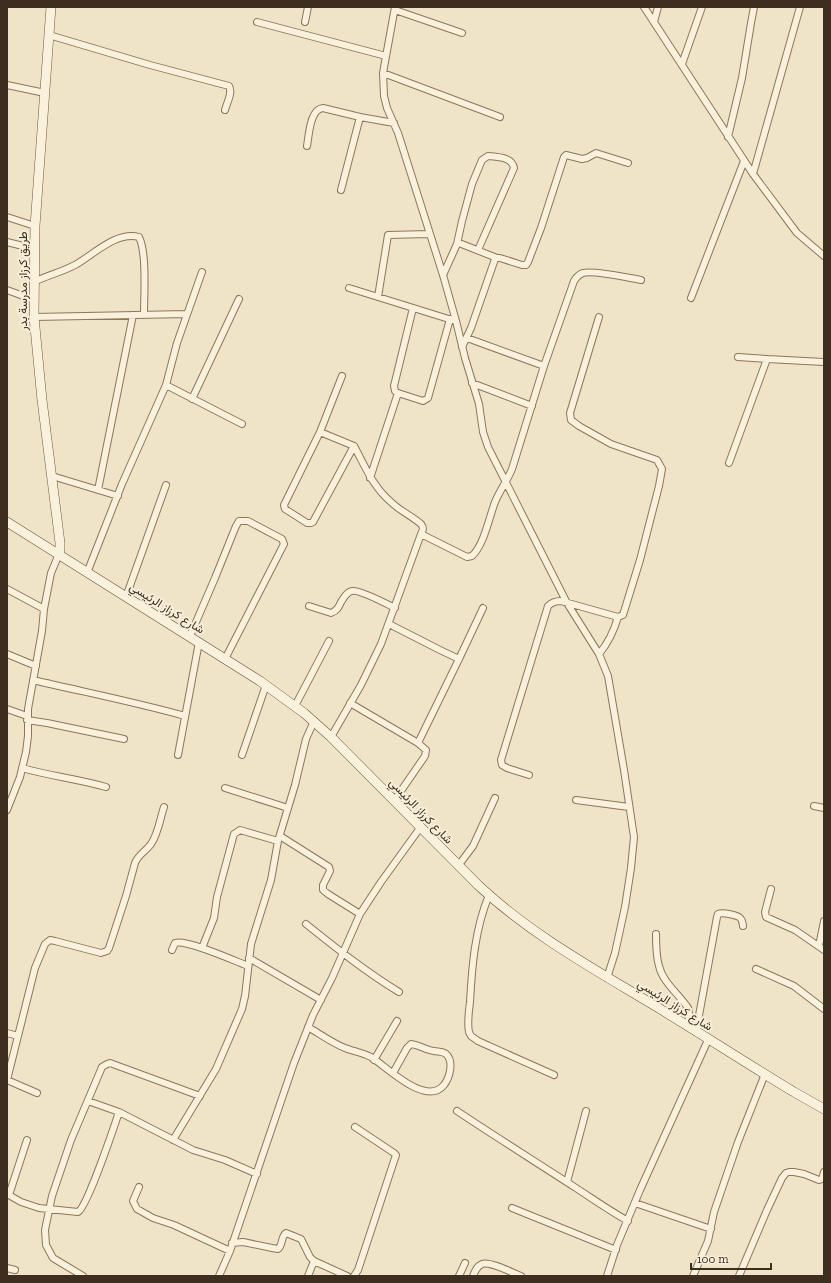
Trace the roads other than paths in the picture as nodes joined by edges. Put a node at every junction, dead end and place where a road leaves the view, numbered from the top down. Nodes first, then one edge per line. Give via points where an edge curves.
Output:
1 (51, 7) edge
2 (308, 7) edge
3 (644, 7) edge
4 (658, 7) edge
5 (702, 7) edge
6 (754, 7) edge
7 (800, 7) edge
8 (395, 9) edge
9 (257, 22) dead end
10 (305, 22) dead end
11 (654, 22) junction
12 (462, 33) dead end
13 (49, 36) junction
14 (386, 56) junction
15 (682, 64) junction
16 (383, 73) junction
17 (7, 85) edge
18 (46, 93) junction
19 (225, 110) dead end
20 (500, 116) dead end
21 (360, 117) junction
22 (394, 123) junction
23 (728, 137) junction
24 (307, 146) dead end
25 (744, 161) junction
26 (628, 163) dead end
27 (753, 174) junction
28 (341, 190) dead end
29 (7, 217) edge
30 (35, 226) junction
31 (430, 234) junction
32 (7, 242) edge
33 (457, 244) junction
34 (35, 249) junction
35 (478, 250) junction
36 (824, 256) edge
37 (497, 258) junction
38 (202, 272) dead end
39 (444, 275) junction
40 (641, 280) dead end
41 (34, 282) junction
42 (348, 288) dead end
43 (7, 290) edge
44 (378, 297) junction
45 (691, 298) dead end
46 (239, 299) dead end
47 (34, 300) junction
48 (413, 308) junction
49 (187, 314) junction
50 (133, 315) junction
51 (144, 315) junction
52 (34, 317) junction
53 (599, 317) dead end
54 (453, 320) junction
55 (467, 338) junction
56 (462, 347) junction
57 (738, 357) dead end
58 (767, 359) junction
59 (824, 362) edge
60 (544, 366) junction
61 (342, 376) dead end
62 (472, 383) junction
63 (166, 385) junction
64 (398, 393) junction
65 (192, 399) junction
66 (532, 406) junction
67 (242, 424) dead end
68 (320, 432) junction
69 (354, 446) junction
70 (729, 463) dead end
71 (52, 476) junction
72 (370, 478) junction
73 (506, 483) junction
74 (166, 485) dead end
75 (98, 490) junction
76 (118, 496) junction
77 (7, 522) edge
78 (421, 534) junction
79 (59, 554) junction
80 (87, 573) junction
81 (7, 589) edge
82 (126, 597) junction
83 (568, 603) junction
84 (309, 606) dead end
85 (395, 608) junction
86 (483, 608) dead end
87 (44, 609) junction
88 (618, 617) junction
89 (389, 624) junction
90 (190, 636) junction
91 (329, 641) dead end
92 (199, 642) junction
93 (7, 654) edge
94 (599, 654) junction
95 (225, 658) junction
96 (459, 659) junction
97 (36, 666) junction
98 (34, 680) junction
99 (266, 685) junction
100 (350, 703) junction
101 (295, 706) junction
102 (7, 709) edge
103 (186, 716) junction
104 (27, 718) junction
105 (314, 721) junction
106 (331, 737) junction
107 (124, 739) dead end
108 (418, 743) junction
109 (178, 755) dead end
110 (242, 755) dead end
111 (22, 768) junction
112 (529, 775) dead end
113 (106, 787) dead end
114 (224, 788) dead end
115 (495, 798) dead end
116 (576, 800) dead end
117 (394, 801) junction
118 (814, 806) dead end
119 (164, 807) dead end
120 (629, 807) junction
121 (288, 808) junction
122 (824, 808) edge
123 (7, 810) edge
124 (420, 828) junction
125 (279, 839) junction
126 (458, 866) junction
127 (771, 889) dead end
128 (489, 896) junction
129 (360, 914) junction
130 (824, 921) edge
131 (306, 924) dead end
132 (743, 926) dead end
133 (656, 934) dead end
134 (202, 948) junction
135 (821, 948) edge
136 (172, 950) dead end
137 (343, 954) junction
138 (249, 958) junction
139 (248, 966) junction
140 (756, 969) dead end
141 (607, 978) junction
142 (399, 992) dead end
143 (321, 1000) junction
144 (824, 1009) edge
145 (396, 1021) dead end
146 (308, 1027) junction
147 (692, 1029) junction
148 (7, 1033) edge
149 (18, 1036) junction
150 (708, 1040) junction
151 (374, 1060) junction
152 (393, 1073) junction
153 (765, 1074) junction
154 (554, 1075) dead end
155 (37, 1093) dead end
156 (200, 1096) junction
157 (88, 1101) junction
158 (824, 1109) edge
159 (457, 1111) dead end
160 (586, 1111) dead end
161 (119, 1112) junction
162 (355, 1127) dead end
163 (27, 1140) dead end
164 (173, 1140) junction
165 (824, 1172) edge
166 (257, 1174) junction
167 (567, 1182) junction
168 (138, 1187) dead end
169 (8, 1195) edge
170 (635, 1203) junction
171 (512, 1208) dead end
172 (50, 1209) junction
173 (628, 1221) junction
174 (711, 1229) junction
175 (232, 1243) junction
176 (616, 1250) junction
177 (230, 1251) junction
178 (314, 1261) junction
179 (465, 1263) dead end
180 (7, 1268) edge
181 (15, 1270) dead end
182 (83, 1276) edge
183 (219, 1276) edge
184 (308, 1276) edge
185 (347, 1276) edge
186 (354, 1276) edge
187 (459, 1276) edge
188 (473, 1276) edge
189 (521, 1276) edge
190 (608, 1276) edge
191 (693, 1276) edge
192 (739, 1276) edge

1 - 13 street, طريق كرزاز مدرسة بدر
2 - 10 street
3 - 11 street
4 - 11 street
5 - 15 street
6 - 23 street via 742,78
7 - 27 street
8 - 12 street
8 - 14 street
9 - 14 street
11 - 15 street
13 - 18 street, طريق كرزاز مدرسة بدر
13 - 19 street via 229,86 231,90
14 - 16 street
15 - 23 street
16 - 20 street
16 - 22 street via 384,96
17 - 18 street
18 - 30 street, طريق كرزاز مدرسة بدر
21 - 22 street
21 - 24 street via 320,108 312,118
21 - 28 street
22 - 31 street
23 - 25 street
25 - 27 street
25 - 45 street
26 - 37 street via 596,153 582,159 566,155 562,160 541,228 526,265
27 - 36 street via 797,233
29 - 30 street
30 - 34 street, طريق كرزاز مدرسة بدر
31 - 39 street
31 - 44 street via 388,235
32 - 34 street
33 - 35 street
33 - 35 street via 472,184 482,160 488,156 510,160 514,168
33 - 39 street
34 - 41 street, طريق كرزاز مدرسة بدر
35 - 37 street
37 - 55 street
38 - 49 street
39 - 54 street
40 - 60 street via 592,272 579,275 574,281
41 - 47 street, طريق كرزاز مدرسة بدر
41 - 51 street via 76,264 117,239 139,237 143,244 144,256
42 - 44 street
43 - 47 street
44 - 48 street
46 - 65 street
47 - 52 street, طريق كرزاز مدرسة بدر
48 - 54 street
48 - 64 street via 394,386
49 - 51 street
49 - 63 street
50 - 51 street
50 - 52 street
50 - 75 street
52 - 71 street, طريق كرزاز مدرسة بدر
53 - 88 street via 570,413 571,420 611,444 657,460 662,469 628,600 623,615
54 - 56 street
54 - 64 street via 427,399 423,401
55 - 56 street
55 - 60 street
56 - 62 street
57 - 58 street
58 - 59 street
58 - 70 street
60 - 66 street
61 - 68 street
62 - 66 street
62 - 73 street via 479,404 485,440
63 - 65 street
63 - 76 street
64 - 72 street
65 - 67 street
66 - 73 street
68 - 69 street
68 - 69 street via 284,507 307,523 313,522
69 - 72 street
71 - 75 street
71 - 79 street, طريق كرزاز مدرسة بدر
72 - 78 street via 391,503 421,524
73 - 78 street via 472,556 467,557
73 - 83 street
74 - 82 street
75 - 76 street
76 - 80 street
77 - 79 street, شارع كرزاز الرئيسي
78 - 85 street
79 - 80 street, شارع كرزاز الرئيسي
79 - 87 street via 51,573
80 - 82 street, شارع كرزاز الرئيسي
81 - 87 street
82 - 90 street, شارع كرزاز الرئيسي
83 - 88 street
83 - 94 street
83 - 112 street via 556,601 548,606 501,760 502,765 507,768
84 - 85 street via 334,612 346,594 354,590
85 - 89 street
86 - 96 street
87 - 97 street
88 - 94 street via 608,643
89 - 96 street
89 - 100 street
90 - 92 street, شارع كرزاز الرئيسي
90 - 95 street via 239,521 248,521 282,539 284,544
91 - 101 street
92 - 95 street, شارع كرزاز الرئيسي
92 - 103 street
93 - 97 street
94 - 120 street via 608,676
95 - 99 street, شارع كرزاز الرئيسي
96 - 108 street
97 - 98 street
98 - 103 street
98 - 104 street
99 - 101 street, شارع كرزاز الرئيسي
99 - 110 street
100 - 106 street
100 - 108 street
101 - 105 street, شارع كرزاز الرئيسي
102 - 104 street
103 - 109 street
104 - 107 street
104 - 111 street via 28,736
105 - 106 street, شارع كرزاز الرئيسي
105 - 121 street via 306,739
106 - 117 street, شارع كرزاز الرئيسي
108 - 117 street via 426,750 425,756
111 - 113 street
111 - 123 street
114 - 121 street
115 - 126 street via 473,846
116 - 120 street
117 - 124 street, شارع كرزاز الرئيسي
118 - 122 street
119 - 149 street via 154,839 135,863 109,948 101,953 50,940 45,944 35,968
120 - 141 street via 634,837 631,868 621,926
121 - 125 street
124 - 126 street, شارع كرزاز الرئيسي
124 - 129 street
125 - 129 street via 329,866 330,871 323,890
125 - 134 street via 240,830 234,834 214,918
125 - 138 street via 271,880
126 - 128 street, شارع كرزاز الرئيسي
127 - 135 street via 766,917 795,930
128 - 141 street, شارع كرزاز الرئيسي via 541,936
128 - 154 street via 476,939 468,1031 478,1041
129 - 137 street
130 - 135 street
131 - 137 street
132 - 147 street via 740,917 718,914
133 - 147 street via 659,967 688,1008
134 - 136 street via 178,942
134 - 139 street
137 - 142 street
137 - 143 street
138 - 139 street
138 - 143 street
139 - 156 street via 242,1009 221,1059
140 - 144 street via 794,986
141 - 147 street, شارع كرزاز الرئيسي
143 - 146 street
145 - 151 street
146 - 151 street via 337,1044
146 - 166 street
147 - 150 street, شارع كرزاز الرئيسي
148 - 149 street
149 - 155 street via 7,1080
150 - 153 street, شارع كرزاز الرئيسي
150 - 170 street
151 - 152 street
152 - 152 street via 411,1044 442,1051 450,1061 451,1069 445,1084 433,1091 420,1090
153 - 158 street, شارع كرزاز الرئيسي
153 - 174 street via 714,1212
156 - 157 street via 110,1063 102,1067
156 - 164 street
157 - 161 street
157 - 172 street via 71,1140
159 - 167 street
160 - 167 street
161 - 164 street
161 - 172 street via 81,1210 78,1212
162 - 186 street via 396,1155
163 - 169 street
164 - 166 street
165 - 192 street via 822,1179 819,1180 804,1174 786,1173
166 - 175 street
167 - 173 street
168 - 177 street via 133,1201 140,1212
169 - 172 street via 39,1208
170 - 173 street
170 - 174 street
171 - 176 street
172 - 182 street via 45,1230 46,1245 53,1258
173 - 176 street
174 - 191 street
175 - 177 street
175 - 178 street via 244,1242 278,1249 286,1233 301,1239
176 - 190 street
177 - 183 street
178 - 184 street
178 - 185 street
179 - 187 street
180 - 181 street
188 - 189 street via 480,1265 487,1263

